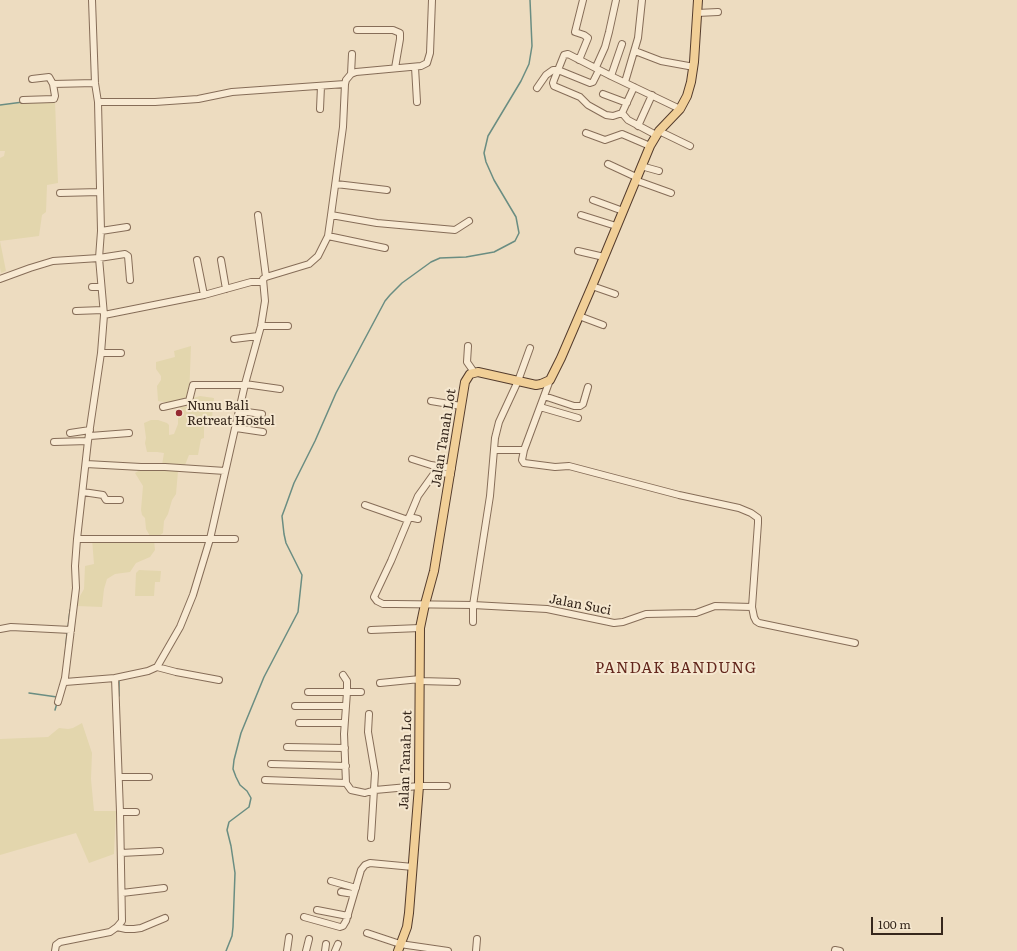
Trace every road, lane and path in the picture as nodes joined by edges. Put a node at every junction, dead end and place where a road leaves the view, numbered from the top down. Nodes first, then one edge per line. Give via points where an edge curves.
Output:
1 (92, 0) edge
2 (432, 0) edge
3 (583, 0) edge
4 (616, 0) edge
5 (642, 0) edge
6 (698, 0) edge
7 (718, 12) dead end
8 (697, 13) junction
9 (356, 30) dead end
10 (622, 44) dead end
11 (635, 51) junction
12 (352, 54) dead end
13 (579, 60) junction
14 (415, 67) junction
15 (694, 67) junction
16 (395, 68) junction
17 (597, 68) junction
18 (558, 70) junction
19 (351, 74) junction
20 (610, 76) junction
21 (32, 79) dead end
22 (625, 82) junction
23 (95, 83) junction
24 (52, 84) junction
25 (345, 84) junction
26 (321, 86) junction
27 (634, 86) junction
28 (537, 88) dead end
29 (603, 94) dead end
30 (652, 95) junction
31 (23, 100) dead end
32 (98, 102) junction
33 (417, 102) dead end
34 (627, 103) junction
35 (320, 109) dead end
36 (680, 109) junction
37 (622, 113) junction
38 (638, 126) junction
39 (586, 133) dead end
40 (658, 133) junction
41 (650, 146) junction
42 (690, 146) dead end
43 (608, 164) dead end
44 (641, 166) junction
45 (659, 171) dead end
46 (636, 178) junction
47 (336, 184) junction
48 (388, 190) dead end
49 (100, 192) junction
50 (60, 193) dead end
51 (671, 193) dead end
52 (593, 200) dead end
53 (623, 211) junction
54 (258, 215) dead end
55 (331, 215) junction
56 (581, 215) dead end
57 (469, 221) dead end
58 (616, 226) junction
59 (127, 227) dead end
60 (101, 231) junction
61 (328, 236) junction
62 (385, 248) dead end
63 (578, 251) dead end
64 (604, 257) junction
65 (99, 258) junction
66 (198, 260) dead end
67 (221, 260) dead end
68 (0, 278) edge
69 (264, 279) junction
70 (130, 280) dead end
71 (592, 286) junction
72 (92, 287) dead end
73 (101, 288) junction
74 (226, 289) junction
75 (615, 294) dead end
76 (204, 295) junction
77 (76, 311) dead end
78 (104, 312) junction
79 (579, 316) junction
80 (603, 325) dead end
81 (261, 326) junction
82 (288, 326) dead end
83 (258, 336) junction
84 (234, 340) dead end
85 (468, 346) dead end
86 (530, 348) dead end
87 (100, 353) junction
88 (121, 353) dead end
89 (474, 372) junction
90 (550, 380) junction
91 (518, 381) junction
92 (245, 384) junction
93 (588, 387) dead end
94 (280, 389) dead end
95 (544, 396) junction
96 (432, 401) dead end
97 (461, 406) junction
98 (163, 407) dead end
99 (540, 407) junction
100 (239, 411) junction
101 (262, 414) dead end
102 (578, 418) dead end
103 (236, 428) junction
104 (263, 432) dead end
105 (70, 433) dead end
106 (129, 433) dead end
107 (90, 436) junction
108 (54, 442) dead end
109 (494, 450) junction
110 (524, 450) junction
111 (412, 459) dead end
112 (86, 464) junction
113 (225, 471) junction
114 (451, 471) junction
115 (83, 492) junction
116 (120, 500) dead end
117 (365, 505) dead end
118 (408, 518) junction
119 (418, 519) dead end
120 (77, 539) junction
121 (208, 539) junction
122 (235, 539) dead end
123 (425, 604) junction
124 (473, 605) junction
125 (752, 607) junction
126 (473, 622) dead end
127 (420, 628) junction
128 (0, 629) edge
129 (71, 630) junction
130 (371, 630) dead end
131 (855, 643) dead end
132 (157, 667) junction
133 (343, 675) dead end
134 (118, 677) junction
135 (219, 680) dead end
136 (420, 680) junction
137 (65, 681) junction
138 (457, 682) dead end
139 (380, 683) dead end
140 (308, 692) dead end
141 (347, 692) junction
142 (361, 692) dead end
143 (58, 702) dead end
144 (295, 706) dead end
145 (346, 706) junction
146 (369, 714) dead end
147 (299, 723) dead end
148 (344, 723) junction
149 (287, 747) dead end
150 (345, 748) junction
151 (271, 764) dead end
152 (346, 766) junction
153 (119, 777) junction
154 (149, 777) dead end
155 (265, 780) dead end
156 (346, 782) junction
157 (419, 786) junction
158 (447, 786) dead end
159 (375, 790) junction
160 (120, 812) junction
161 (136, 812) dead end
162 (371, 838) dead end
163 (160, 851) dead end
164 (121, 852) junction
165 (413, 867) junction
166 (331, 881) dead end
167 (164, 888) dead end
168 (356, 888) junction
169 (340, 892) dead end
170 (122, 893) junction
171 (354, 894) junction
172 (317, 910) dead end
173 (348, 916) junction
174 (304, 917) dead end
175 (165, 918) dead end
176 (117, 927) junction
177 (367, 933) dead end
178 (289, 937) dead end
179 (309, 939) dead end
180 (477, 939) dead end
181 (326, 944) dead end
182 (338, 944) dead end
183 (399, 948) edge
184 (55, 951) edge
185 (287, 951) edge
186 (306, 951) edge
187 (325, 951) edge
188 (335, 951) edge
189 (448, 951) edge
190 (476, 951) edge

1 - 23 street
2 - 14 street via 429,57 427,63
3 - 13 street via 575,32 588,38
4 - 17 street via 610,32
5 - 11 street
6 - 8 main road
7 - 8 street
8 - 15 main road
9 - 16 street via 393,30 400,33
10 - 20 street
11 - 15 street via 661,61
11 - 22 street
12 - 19 street
13 - 17 street
13 - 18 street via 564,55
14 - 16 street
14 - 33 street
15 - 36 main road via 692,82
16 - 19 street
17 - 18 street via 593,82 590,83
17 - 20 street
18 - 28 street via 549,72
18 - 37 street via 554,86 580,97 588,106 606,115
19 - 25 street
20 - 22 street
21 - 24 street via 49,77
22 - 27 street
23 - 24 street
23 - 32 street
24 - 31 street via 54,99
25 - 26 street
25 - 47 street
26 - 32 street via 232,92 155,102
26 - 35 street
27 - 30 street
27 - 34 street
29 - 34 street
30 - 36 street
30 - 38 street
32 - 49 street
34 - 37 street
36 - 40 main road
37 - 38 street
38 - 40 street
39 - 41 street via 605,140 622,134
40 - 41 main road
40 - 42 street
41 - 44 main road
43 - 46 street
44 - 45 street
44 - 46 main road
46 - 51 street
46 - 53 main road
47 - 48 street
47 - 55 street
49 - 50 street
49 - 60 street
52 - 53 street
53 - 58 main road
54 - 69 street
55 - 57 street via 377,223 455,230
55 - 61 street
56 - 58 street
58 - 64 main road
59 - 60 street
60 - 65 street
61 - 62 street
61 - 69 street via 318,256 309,264
63 - 64 street
64 - 71 main road
65 - 68 street via 53,261
65 - 70 street via 127,255
65 - 73 street
66 - 76 street
67 - 74 street
69 - 74 street
69 - 81 street via 265,301
71 - 75 street
71 - 79 main road
72 - 73 street
73 - 78 street
74 - 76 street
76 - 78 street
77 - 78 street
78 - 87 street
79 - 80 street
79 - 90 main road
81 - 82 street
81 - 83 street
83 - 84 street
83 - 92 street
85 - 89 street via 467,362
86 - 91 street
87 - 88 street
87 - 107 street
89 - 91 main road
89 - 97 main road, Jalan Tanah Lot via 466,379
90 - 91 main road via 541,384
90 - 95 street
91 - 109 street via 499,422
92 - 94 street
92 - 98 street via 193,385 189,401
92 - 100 street
93 - 95 street via 580,406
95 - 99 street
96 - 97 street
97 - 114 main road, Jalan Tanah Lot
99 - 102 street
99 - 110 street
100 - 101 street
100 - 103 street
103 - 104 street
103 - 113 street
105 - 107 street
106 - 107 street
107 - 108 street
107 - 112 street
109 - 110 street
109 - 124 street via 490,496
110 - 125 street via 524,463 569,466 739,508 758,518
111 - 114 street
112 - 113 street
112 - 115 street
113 - 121 street
114 - 118 street via 433,475 418,496
114 - 123 main road, Jalan Tanah Lot via 434,571
115 - 116 street via 103,495 106,500
115 - 120 street
117 - 118 street
118 - 119 street
118 - 123 street, Jalan Suci via 374,597 382,604
120 - 121 street
120 - 129 street via 76,588
121 - 122 street
121 - 132 street via 193,595 180,627
123 - 124 street, Jalan Suci
123 - 127 main road, Jalan Tanah Lot
124 - 125 street, Jalan Suci via 547,609 614,623 646,614 696,613 715,606
124 - 126 street
125 - 131 street via 754,617 759,623
127 - 130 street
127 - 136 main road, Jalan Tanah Lot
128 - 129 street via 11,627
129 - 137 street
132 - 134 street
132 - 135 street
133 - 141 street via 348,682
134 - 137 street
134 - 153 street
136 - 138 street
136 - 139 street
136 - 157 main road, Jalan Tanah Lot
137 - 143 street
140 - 141 street
141 - 142 street
141 - 145 street
144 - 145 street
145 - 148 street
146 - 159 street via 368,732 375,773
147 - 148 street
148 - 150 street
149 - 150 street
150 - 152 street
151 - 152 street
152 - 156 street
153 - 154 street
153 - 160 street
155 - 156 street
156 - 159 street via 353,791 365,793
157 - 158 street
157 - 159 street
157 - 165 main road, Jalan Tanah Lot
159 - 162 street
160 - 161 street
160 - 164 street
163 - 164 street
164 - 170 street
165 - 168 street via 367,864 361,870
165 - 183 main road, Jalan Tanah Lot via 408,923
166 - 168 street
167 - 170 street
168 - 171 street
169 - 171 street
170 - 176 street via 122,918
171 - 173 street
172 - 173 street
173 - 174 street via 340,927
175 - 176 street via 141,928
176 - 184 street via 110,932 63,941 56,945
177 - 183 street
178 - 185 street
179 - 186 street
180 - 190 street
181 - 187 street
182 - 188 street
183 - 189 street

